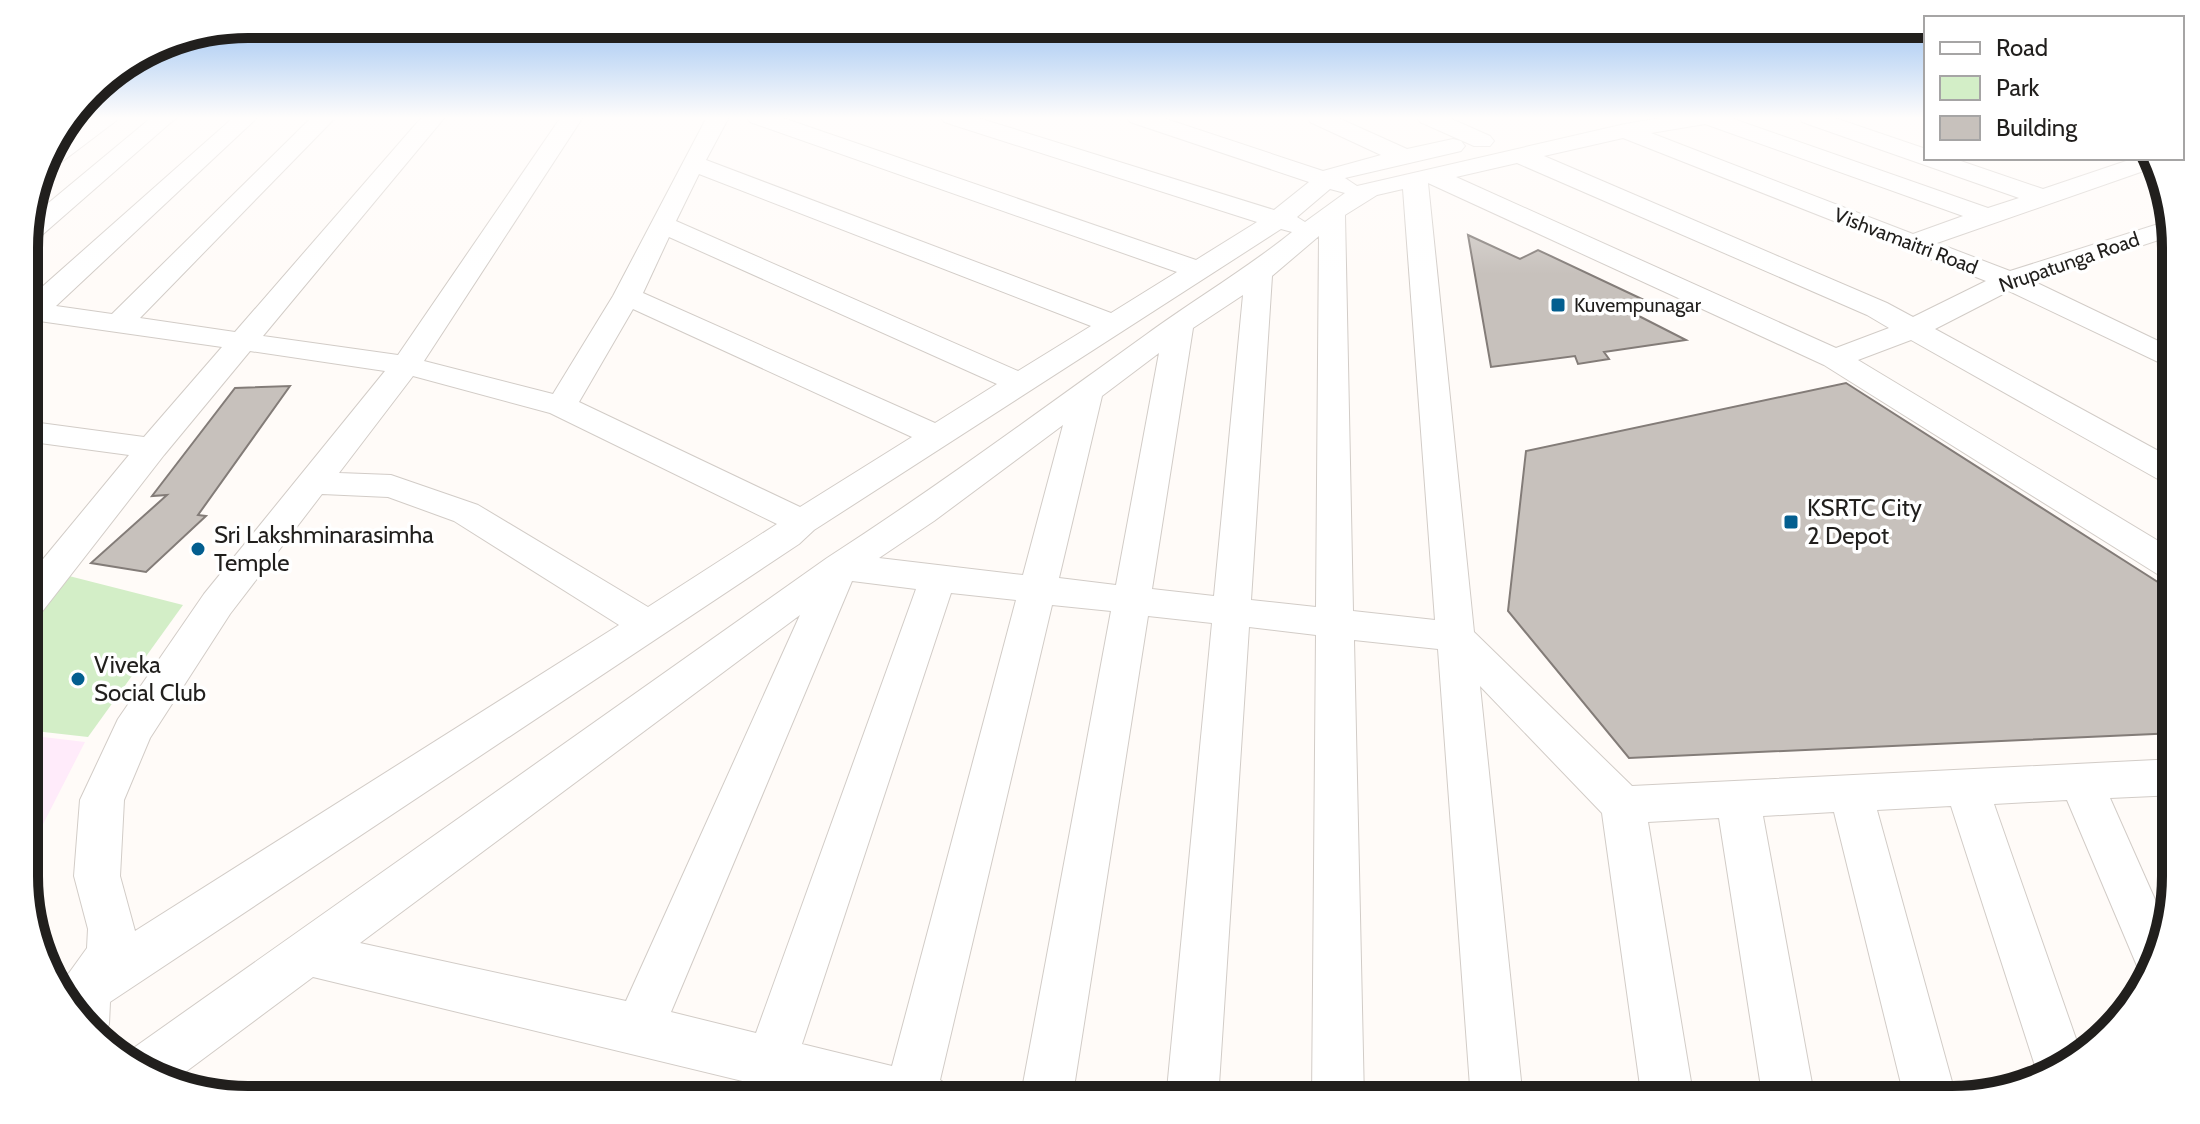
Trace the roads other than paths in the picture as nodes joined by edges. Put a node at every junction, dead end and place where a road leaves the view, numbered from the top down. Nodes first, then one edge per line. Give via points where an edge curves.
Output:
1 (104, 169) edge
2 (188, 169) edge
3 (273, 169) edge
4 (390, 169) edge
5 (537, 169) edge
6 (689, 169) edge
7 (709, 169) edge
8 (909, 169) edge
9 (1174, 169) edge
10 (1247, 169) edge
11 (1280, 169) edge
12 (1420, 169) edge
13 (1553, 169) edge
14 (1724, 169) edge
15 (1854, 169) edge
16 (1961, 169) edge
17 (2009, 169) edge
18 (2093, 169) edge
19 (2125, 169) edge
20 (1416, 170) junction
21 (2103, 177) junction
22 (2044, 198) junction
23 (1316, 203) junction
24 (1989, 217) junction
25 (39, 224) edge
26 (661, 224) junction
27 (2161, 231) edge
28 (1911, 243) junction
29 (1198, 270) junction
30 (1259, 273) junction
31 (2009, 280) junction
32 (627, 296) junction
33 (38, 303) edge
34 (38, 311) edge
35 (119, 323) junction
36 (1113, 324) junction
37 (1179, 324) junction
38 (1914, 328) junction
39 (246, 341) junction
40 (2162, 353) edge
41 (1835, 359) junction
42 (406, 365) junction
43 (1019, 383) junction
44 (1087, 393) junction
45 (561, 406) junction
46 (38, 433) edge
47 (937, 436) junction
48 (152, 448) junction
49 (2162, 467) edge
50 (313, 483) junction
51 (794, 529) junction
52 (2162, 560) edge
53 (840, 567) junction
54 (938, 578) junction
55 (1037, 590) junction
56 (38, 591) edge
57 (1133, 600) junction
58 (1231, 611) junction
59 (1337, 623) junction
60 (647, 624) junction
61 (1456, 637) junction
62 (2162, 778) edge
63 (2081, 782) junction
64 (1967, 788) junction
65 (1851, 793) junction
66 (1738, 799) junction
67 (1623, 805) junction
68 (2151, 943) edge
69 (305, 953) junction
70 (80, 1003) edge
71 (81, 1004) edge
72 (639, 1029) junction
73 (2057, 1057) edge
74 (771, 1062) junction
75 (154, 1064) edge
76 (869, 1086) edge
77 (921, 1086) edge
78 (1048, 1086) edge
79 (1193, 1086) edge
80 (1338, 1086) edge
81 (1496, 1086) edge
82 (1666, 1086) edge
83 (1787, 1086) edge
84 (1927, 1086) edge

1 - 25 street
2 - 33 street
3 - 35 street
4 - 39 street
5 - 42 street
6 - 26 street
7 - 36 street
8 - 29 street
9 - 23 street
10 - 23 street
11 - 23 street
12 - 20 street
13 - 38 street
14 - 28 street, Vishvamaitri Road
15 - 24 street
16 - 22 street
17 - 22 street
18 - 21 street
19 - 21 street
20 - 23 street
20 - 23 street
20 - 41 street
20 - 61 street
21 - 22 street
22 - 24 street
23 - 29 street
23 - 30 street
23 - 59 street
24 - 28 street
26 - 32 street
26 - 43 street
27 - 31 street, Nrupatunga Road
28 - 31 street, Vishvamaitri Road
29 - 36 street
30 - 37 street
30 - 58 street
31 - 38 street, Nrupatunga Road
31 - 40 street, Vishvamaitri Road
32 - 45 street
32 - 47 street
34 - 35 street
35 - 39 street
36 - 43 street
37 - 44 street
37 - 57 street
38 - 41 street, Nrupatunga Road
38 - 49 street
39 - 42 street
39 - 48 street
41 - 52 street
42 - 45 street
42 - 50 street
43 - 47 street
44 - 53 street
44 - 55 street
45 - 51 street
46 - 48 street
47 - 51 street
48 - 56 street
50 - 60 street via 391,486 466,513
50 - 70 street via 217,604 133,731 114,772 102,800 97,876 112,929 110,955
51 - 53 street
51 - 60 street
53 - 54 street
53 - 69 street
53 - 72 street
54 - 55 street
54 - 74 street
55 - 57 street
55 - 77 street
57 - 58 street
57 - 78 street
58 - 59 street
58 - 79 street
59 - 61 street
59 - 80 street
60 - 71 street
61 - 67 street
61 - 81 street
62 - 63 street
63 - 64 street
63 - 68 street
64 - 65 street
64 - 73 street
65 - 66 street
65 - 84 street
66 - 67 street
66 - 83 street
67 - 82 street
69 - 72 street
69 - 75 street
72 - 74 street
74 - 76 street

